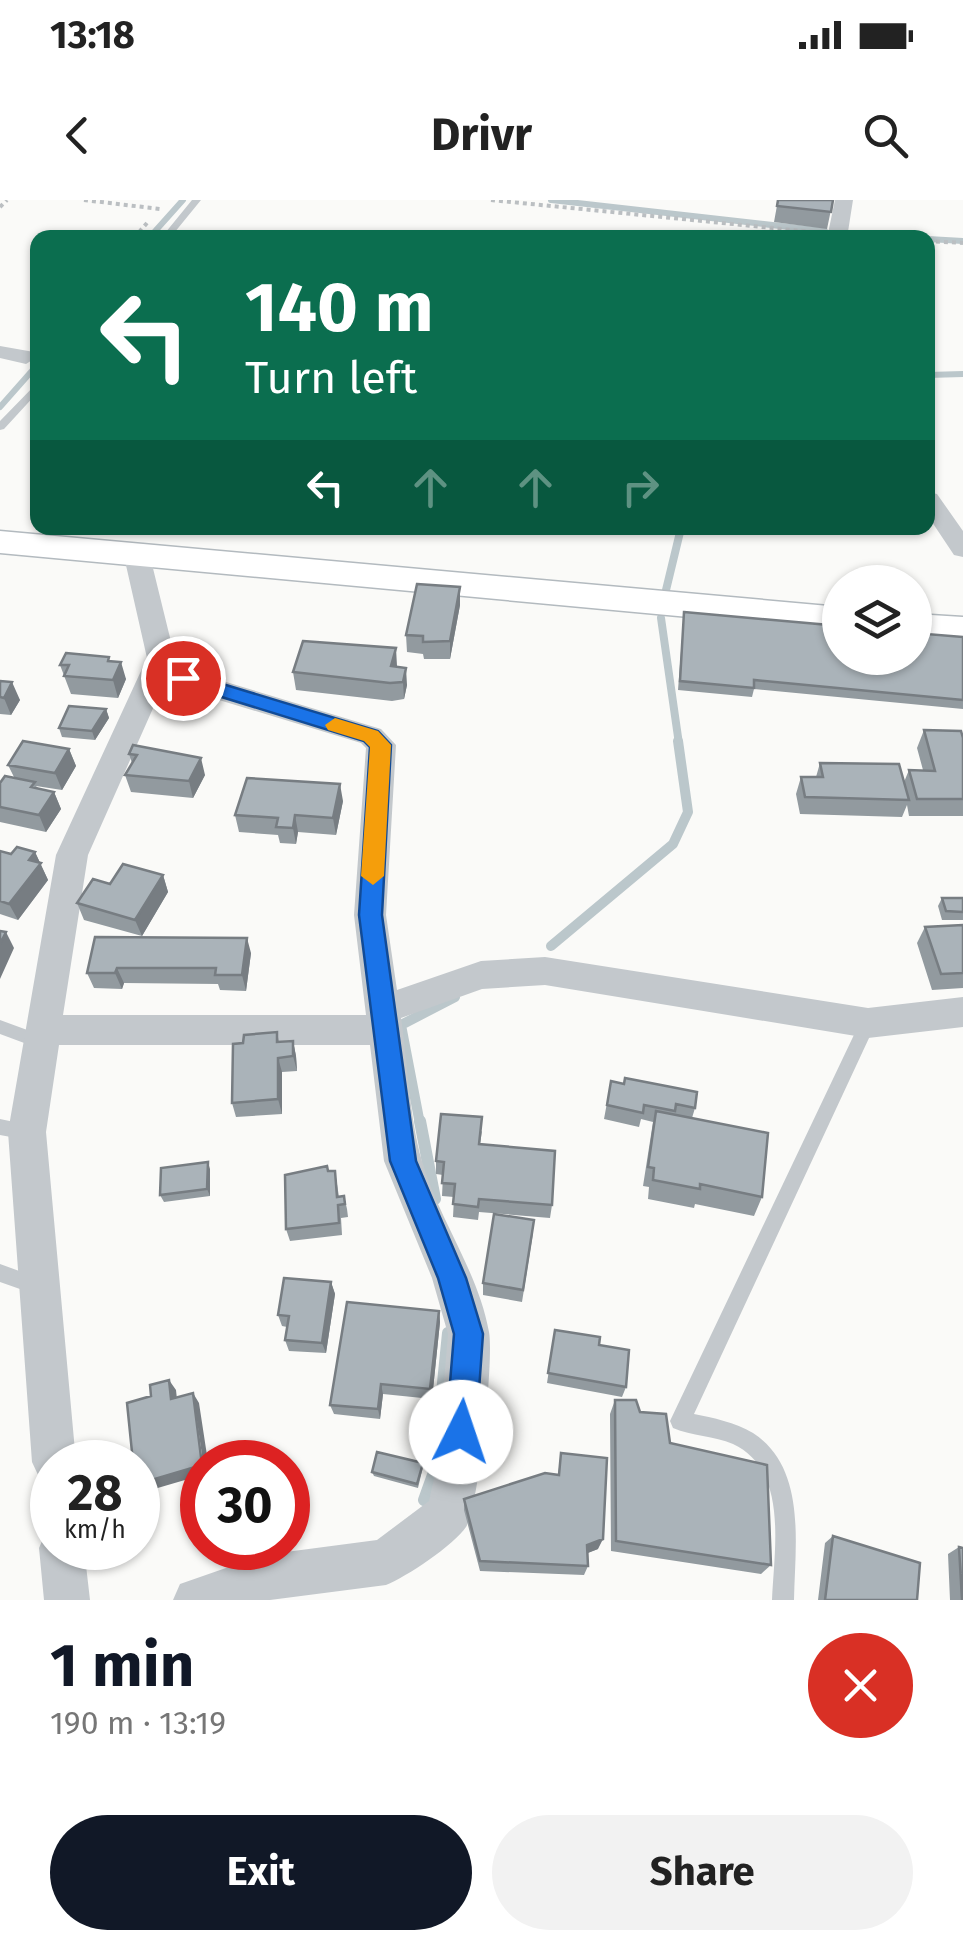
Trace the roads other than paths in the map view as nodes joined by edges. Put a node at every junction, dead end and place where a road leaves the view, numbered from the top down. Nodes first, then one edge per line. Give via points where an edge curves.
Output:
1 (197, 200) edge
2 (844, 200) edge
3 (172, 230) edge
4 (838, 230) edge
5 (0, 352) edge
6 (26, 356) dead end
7 (30, 394) edge
8 (0, 427) edge
9 (935, 509) edge
10 (0, 542) edge
11 (963, 549) edge
12 (136, 552) junction
13 (822, 617) edge
14 (932, 627) edge
15 (963, 630) edge
16 (161, 658) junction
17 (963, 1012) edge
18 (385, 1020) junction
19 (868, 1023) junction
20 (0, 1027) edge
21 (44, 1036) junction
22 (13, 1130) edge
23 (0, 1273) edge
24 (37, 1286) junction
25 (52, 1440) edge
26 (64, 1570) edge
27 (66, 1600) edge
28 (196, 1600) edge
29 (783, 1600) edge

1 - 3 lane
2 - 4 street
5 - 6 street
7 - 8 lane
9 - 11 street
10 - 12 street
12 - 13 street
12 - 16 street
14 - 15 street
16 - 18 street via 183,678 371,736 381,745 370,915
16 - 21 street via 72,854
17 - 19 street
18 - 19 street via 480,975 546,971
18 - 21 street
18 - 28 street via 403,1161 469,1334 449,1514 386,1562 263,1578
19 - 29 lane via 680,1421 750,1442 774,1468 782,1492
20 - 21 lane
21 - 22 street
22 - 24 street
23 - 24 lane
24 - 25 street
26 - 27 street

